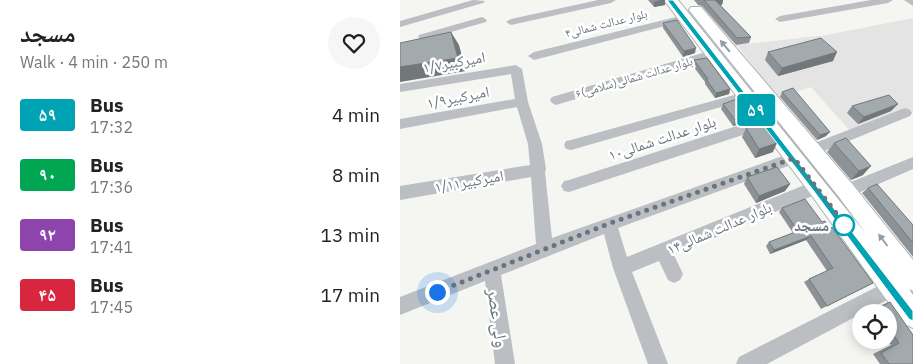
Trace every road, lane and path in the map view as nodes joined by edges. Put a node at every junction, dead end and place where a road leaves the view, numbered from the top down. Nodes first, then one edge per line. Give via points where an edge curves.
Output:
1 (611, 0) edge
2 (671, 0) edge
3 (888, 0) edge
4 (909, 0) edge
5 (480, 1) edge
6 (913, 3) edge
7 (566, 4) edge
8 (686, 9) edge
9 (446, 11) junction
10 (780, 19) dead end
11 (482, 20) dead end
12 (511, 22) dead end
13 (400, 24) edge
14 (454, 28) junction
15 (423, 37) edge
16 (713, 54) junction
17 (534, 56) dead end
18 (738, 73) junction
19 (400, 88) edge
20 (746, 96) junction
21 (556, 100) dead end
22 (522, 102) junction
23 (905, 113) dead end
24 (766, 122) junction
25 (400, 124) edge
26 (571, 145) dead end
27 (812, 150) junction
28 (794, 158) junction
29 (913, 163) edge
30 (539, 168) junction
31 (569, 186) dead end
32 (816, 187) junction
33 (846, 191) junction
34 (400, 193) edge
35 (608, 224) junction
36 (545, 250) junction
37 (663, 252) junction
38 (622, 268) junction
39 (492, 271) junction
40 (674, 274) dead end
41 (913, 279) edge
42 (892, 288) junction
43 (400, 306) edge
44 (913, 315) edge
45 (504, 364) edge
46 (658, 364) edge
47 (746, 364) edge

1 - 7 street
2 - 8 main road
3 - 10 street
4 - 6 street
5 - 9 street
7 - 12 street
8 - 16 main road
8 - 17 street, بلوار عدالت شمالی۴
18 -> 8 main road
9 - 13 street
9 - 14 street
11 - 14 street
14 - 15 street
16 - 18 main road
16 - 21 street, ۶بلوار عدالت شمالی(سلامی)
18 - 20 main road
18 - 27 main road
19 - 22 street, امیرکبیر۱/۷ via 513,68 517,71
20 - 24 main road
20 - 26 street
22 - 25 street, امیرکبیر۱/۹
22 - 30 street
23 - 27 street
24 - 28 main road
24 - 31 street, بلوار عدالت شمالی۱۰
27 - 33 main road
28 - 32 main road
28 - 35 street
29 - 33 street
30 - 34 street, امیرکبیر۱/۱۱
30 - 36 street
32 - 37 street, بلوار عدالت شمالی۱۴
32 - 42 main road
41 -> 33 main road
35 - 36 street
35 - 38 street
36 - 39 street
37 - 38 street, بلوار عدالت شمالی۱۴
37 - 40 street
38 - 46 street
39 - 43 street
39 - 45 street, ولی عصر
42 - 44 main road
42 - 47 street

